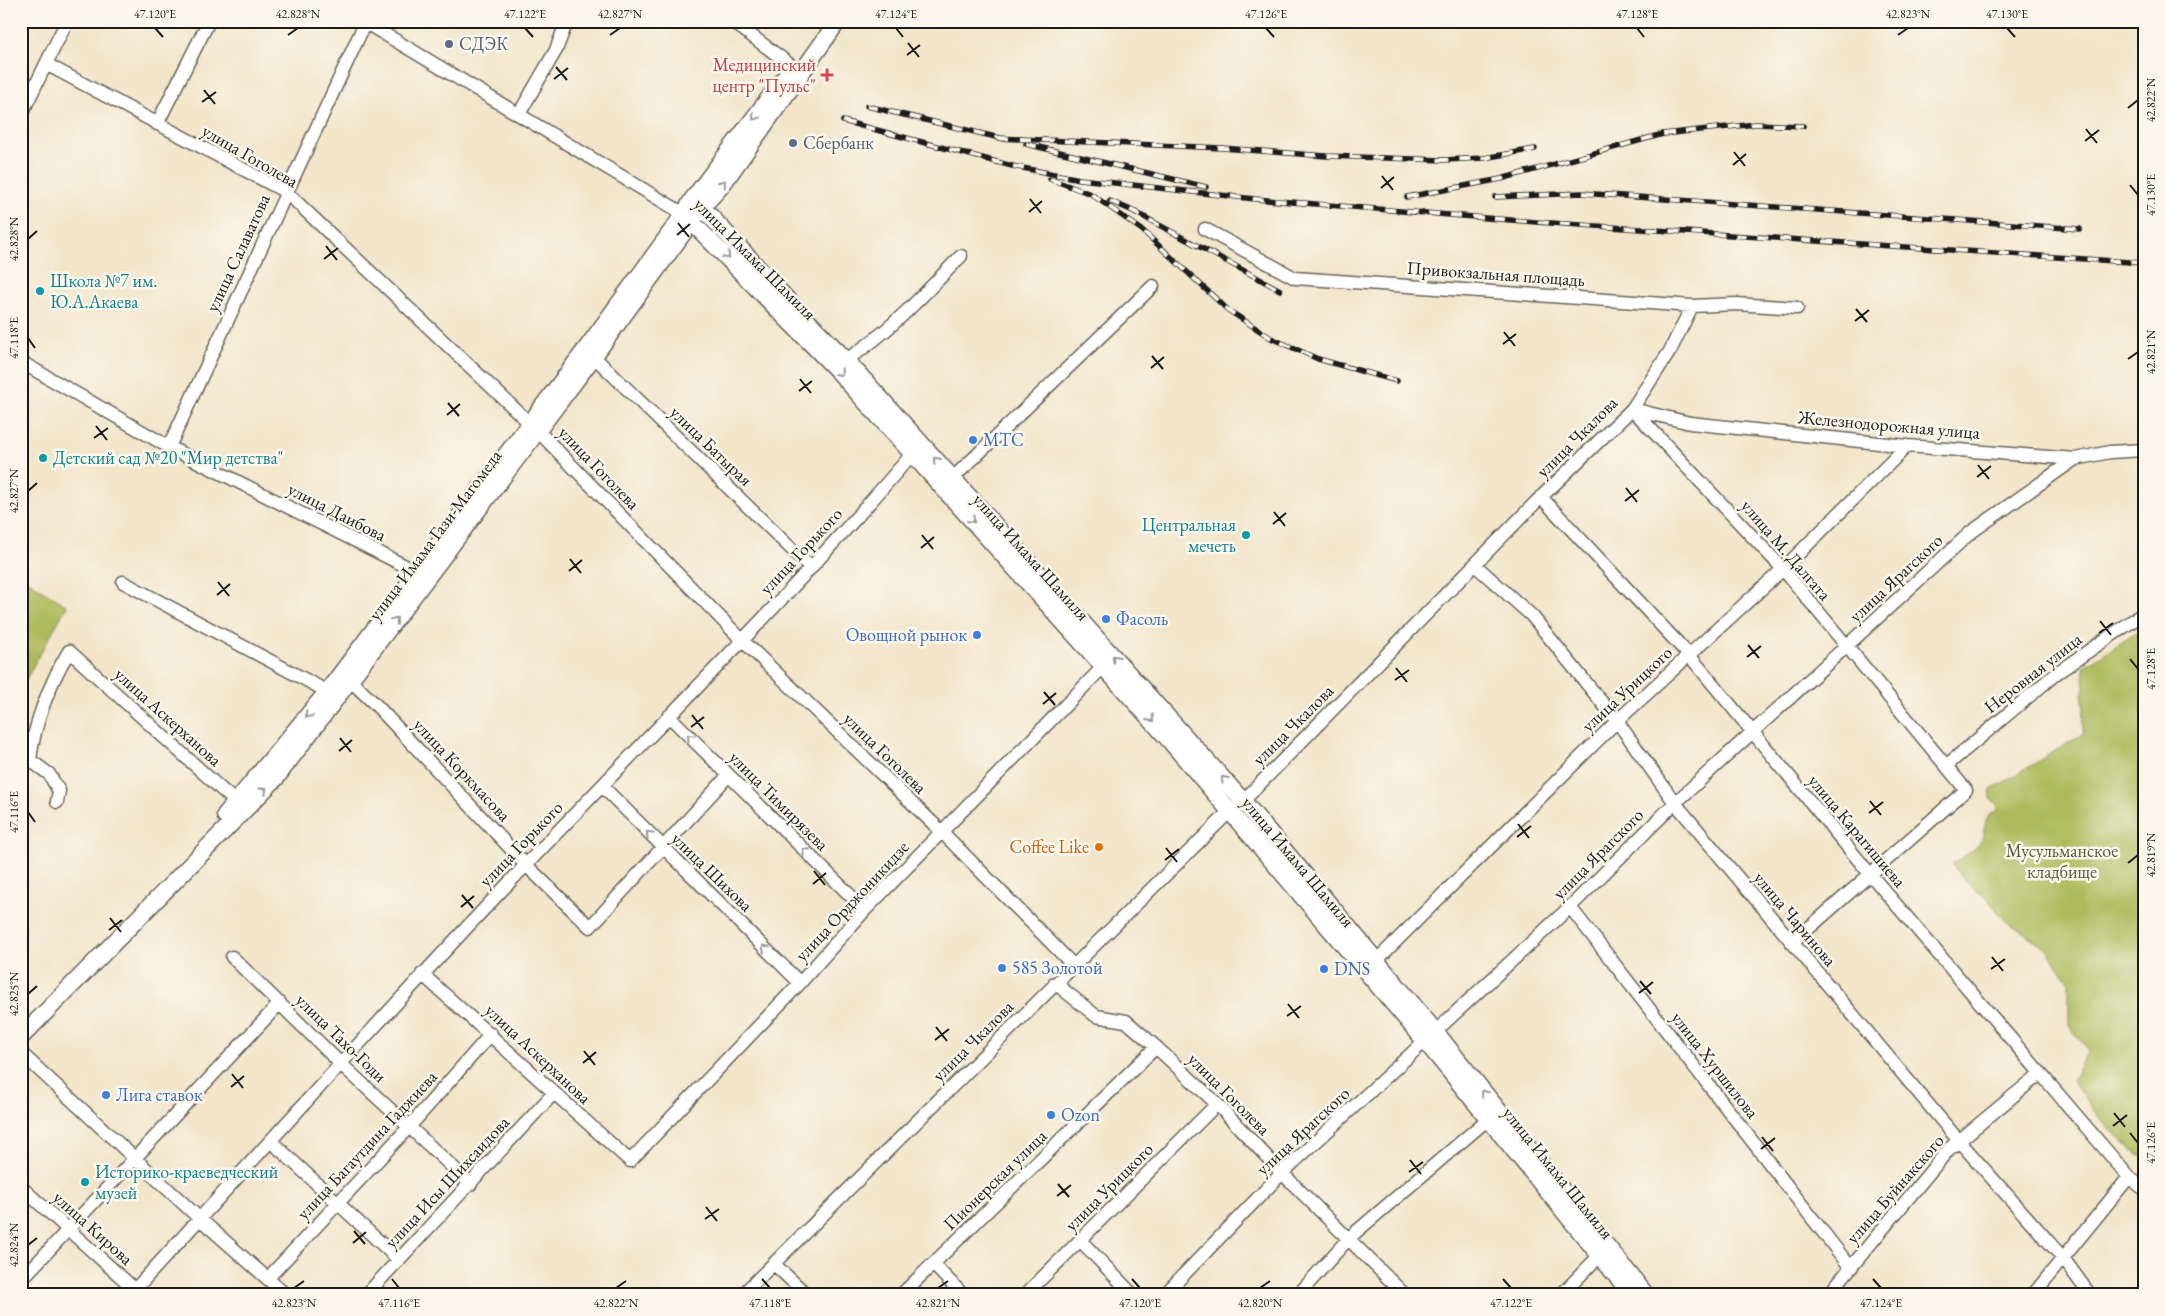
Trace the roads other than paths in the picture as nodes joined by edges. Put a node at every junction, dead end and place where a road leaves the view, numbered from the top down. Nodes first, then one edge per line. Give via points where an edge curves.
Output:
1 (67, 21) edge
2 (209, 21) edge
3 (567, 21) edge
4 (732, 21) edge
5 (825, 21) edge
6 (838, 21) edge
7 (365, 22) edge
8 (46, 64) junction
9 (797, 70) junction
10 (519, 114) junction
11 (21, 115) edge
12 (157, 124) junction
13 (286, 192) junction
14 (693, 211) junction
15 (1205, 229) dead end
16 (961, 256) dead end
17 (1153, 286) dead end
18 (1692, 306) junction
19 (1797, 308) dead end
20 (590, 353) junction
21 (846, 360) junction
22 (21, 362) edge
23 (1632, 409) junction
24 (533, 427) junction
25 (169, 446) junction
26 (1907, 446) junction
27 (916, 448) junction
28 (2144, 450) edge
29 (2075, 459) junction
30 (953, 478) junction
31 (1541, 497) junction
32 (1475, 565) junction
33 (811, 568) junction
34 (1783, 569) junction
35 (422, 574) junction
36 (123, 582) dead end
37 (2144, 613) edge
38 (742, 640) junction
39 (1846, 648) junction
40 (1689, 656) junction
41 (1103, 667) junction
42 (350, 680) junction
43 (332, 694) junction
44 (669, 716) junction
45 (1617, 721) junction
46 (1753, 732) junction
47 (1947, 765) junction
48 (728, 776) junction
49 (602, 786) junction
50 (1243, 801) junction
51 (57, 802) dead end
52 (1675, 803) junction
53 (241, 806) junction
54 (1230, 811) junction
55 (942, 832) junction
56 (662, 848) junction
57 (526, 865) junction
58 (1870, 874) junction
59 (1570, 907) junction
60 (865, 910) junction
61 (1792, 943) junction
62 (232, 957) dead end
63 (1378, 963) junction
64 (1074, 966) junction
65 (422, 974) junction
66 (800, 982) junction
67 (1055, 983) junction
68 (280, 1002) junction
69 (21, 1025) edge
70 (491, 1034) junction
71 (1430, 1036) junction
72 (21, 1037) edge
73 (1156, 1047) junction
74 (21, 1053) edge
75 (342, 1065) junction
76 (2041, 1073) junction
77 (554, 1093) junction
78 (1217, 1104) junction
79 (1488, 1119) junction
80 (410, 1127) junction
81 (271, 1141) junction
82 (1960, 1141) junction
83 (135, 1159) junction
84 (630, 1160) joint
85 (1282, 1173) junction
86 (2129, 1177) junction
87 (470, 1184) junction
88 (21, 1187) edge
89 (2144, 1189) edge
90 (338, 1204) junction
91 (200, 1219) junction
92 (68, 1230) junction
93 (1350, 1238) junction
94 (1080, 1240) junction
95 (1604, 1251) junction
96 (2063, 1258) junction
97 (399, 1260) junction
98 (774, 1264) junction
99 (933, 1264) junction
100 (1851, 1268) junction
101 (268, 1278) junction
102 (21, 1280) edge
103 (135, 1293) edge
104 (286, 1295) edge
105 (366, 1295) edge
106 (742, 1295) edge
107 (807, 1295) edge
108 (901, 1295) edge
109 (963, 1295) edge
110 (1025, 1295) edge
111 (1133, 1295) edge
112 (1164, 1295) edge
113 (1298, 1295) edge
114 (1405, 1295) edge
115 (1561, 1295) edge
116 (1632, 1295) edge
117 (1646, 1295) edge
118 (1828, 1295) edge
119 (2033, 1295) edge
120 (2090, 1295) edge

1 - 8 street
2 - 12 street
3 - 10 street via 556,50
4 - 9 street
5 - 9 main road
6 - 9 main road
7 - 10 street, улица Имама Шамиля
7 - 13 street, улица Салаватова
8 - 11 street
8 - 12 street, улица Гоголева
9 - 14 main road via 722,185
10 - 14 street, улица Имама Шамиля
12 - 13 street, улица Гоголева
13 - 24 street, улица Гоголева
13 - 25 street, улица Салаватова
14 - 20 main road
14 - 21 main road, улица Имама Шамиля
14 -> 27 main road, улица Имама Шамиля via 838,371
15 - 18 street, Привокзальная площадь via 1295,278
16 - 21 street via 908,311 867,347
17 - 30 street
18 - 19 street, Привокзальная площадь via 1736,304
18 - 23 street, улица Чкалова via 1670,351
20 - 24 main road
20 - 33 street, улица Батырая
21 - 27 main road, улица Имама Шамиля
22 - 25 street, улица Даибова
23 - 26 street, Железнодорожная улица via 1690,423
23 - 31 street, улица Чкалова
23 - 34 street, улица М. Далгата
24 - 35 main road
24 - 38 street, улица Гоголева
25 - 35 street, улица Даибова
26 - 29 street, Железнодорожная улица
26 - 34 street, улица Урицкого
30 -> 27 main road, улица Имама Шамиля
27 - 33 street, улица Горького
27 -> 41 main road, улица Имама Шамиля
28 - 29 street, Железнодорожная улица
29 - 39 street, улица Ярагского via 1970,533
50 -> 30 main road, улица Имама Шамиля
31 - 32 street, улица Чкалова
31 - 40 street, улица Карагишиева
32 - 45 street, улица Чаринова via 1532,616
32 - 50 street, улица Чкалова
33 - 38 street, улица Горького
34 - 39 street, улица М. Далгата
34 - 40 street, улица Урицкого
42 -> 35 main road, улица Имама Гази-Магомеда
35 - 43 main road
36 - 43 street
37 - 47 street, Неровная улица via 2058,672
38 - 44 street, улица Горького
38 - 55 street, улица Гоголева
39 - 46 street, улица Ярагского
39 - 47 street, улица М. Далгата
40 - 45 street, улица Урицкого
40 - 46 street, улица Карагишиева
41 -> 54 main road, улица Имама Шамиля
41 - 55 street, улица Орджоникидзе
42 - 43 main road, улица Имама Гази-Магомеда
42 - 57 street, улица Коркмасова
43 - 53 main road
48 -> 44 street, улица Тимирязева
44 - 49 street, улица Горького
45 - 52 street, улица Чаринова
45 - 63 street, улица Урицкого via 1379,958
46 - 52 street, улица Ярагского
46 - 58 street, улица Карагишиева
47 - 58 street, улица М. Далгата via 1966,790
48 - 56 street
60 -> 48 street, улица Тимирязева
56 -> 49 street, улица Шихова
49 - 57 street, улица Горького
50 - 54 street, улица Чкалова
50 - 63 main road, улица Имама Шамиля
51 - 53 street, улица Аскерханова via 59,791 49,774 30,760 44,706 68,650
52 - 59 street, улица Ярагского
52 - 61 street, улица Чаринова
53 - 69 main road
53 - 72 main road
54 - 64 street, улица Чкалова
54 - 71 main road, улица Имама Шамиля
55 - 60 street, улица Орджоникидзе
55 - 64 street, улица Гоголева
56 - 57 street, улица Коркмасова via 590,927
66 -> 56 street, улица Шихова
57 - 65 street, улица Горького
58 - 61 street
58 - 76 street, улица Карагишиева
59 - 71 street, улица Ярагского
59 - 100 street, улица Хуршилова
60 - 66 street, улица Орджоникидзе
61 - 82 street, улица Чаринова
62 - 68 street, улица Тахо-Годи
63 - 71 main road, улица Имама Шамиля
64 - 67 street, улица Чкалова
65 - 70 street, улица Аскерханова
65 - 75 street, улица Горького
66 - 84 street, улица Орджоникидзе
67 - 73 street, улица Гоголева via 1096,1016 1126,1021
67 - 98 street, улица Чкалова
68 - 75 street, улица Тахо-Годи
68 - 83 street
70 - 77 street, улица Аскерханова
70 - 80 street, улица Багаутдина Гаджиева
71 - 79 main road, улица Имама Шамиля
71 - 85 street, улица Ярагского
95 -> 71 main road, улица Имама Шамиля
73 - 78 street, улица Гоголева
73 - 99 street, Пионерская улица
74 - 83 street
75 - 80 street, улица Тахо-Годи
75 - 81 street, улица Горького
76 - 82 street, улица Буйнакского
76 - 86 street, улица Карагишиева
77 - 84 street, улица Аскерханова
77 - 87 street, улица Исы Шихсаидова
78 - 85 street, улица Гоголева
78 - 94 street, улица Урицкого
79 - 93 street
79 - 95 main road, улица Имама Шамиля
80 - 87 street, улица Тахо-Годи
80 - 90 street, улица Багаутдина Гаджиева
81 - 90 street
81 - 91 street, улица Горького
82 - 96 street, улица Чаринова
82 - 100 street, улица Буйнакского
83 - 91 street
83 - 92 street
85 - 93 street, улица Гоголева
85 - 112 street, улица Ярагского
86 - 89 street, улица Карагишиева
86 - 96 street
87 - 97 street, улица Исы Шихсаидова
88 - 92 street, улица Кирова
90 - 97 street
90 - 101 street, улица Багаутдина Гаджиева
91 - 101 street
91 - 103 street, улица Горького
92 - 102 street
92 - 103 street, улица Кирова
93 - 113 street
93 - 114 street, улица Гоголева
94 - 110 street, улица Урицкого
94 - 111 street
95 - 115 street
95 - 116 main road, улица Имама Шамиля
95 - 117 main road, улица Имама Шамиля
96 - 119 street
96 - 120 street, улица Чаринова
97 - 105 street, улица Исы Шихсаидова
98 - 106 street, улица Чкалова
98 - 107 street
99 - 108 street, Пионерская улица
99 - 109 street
100 - 118 street, улица Буйнакского
101 - 104 street

